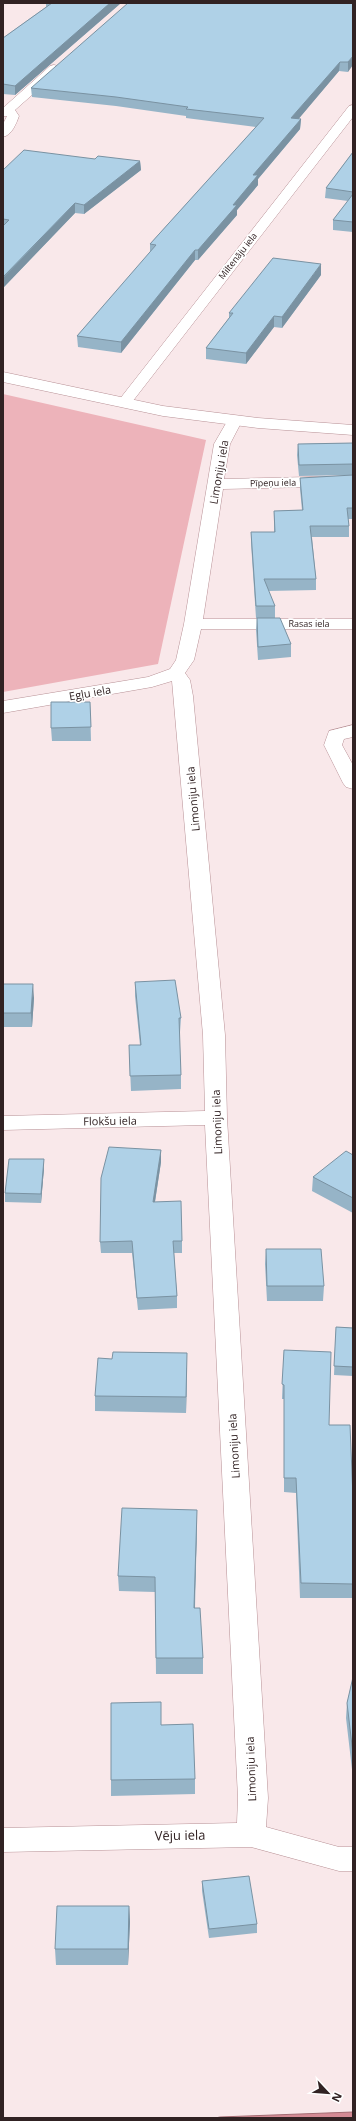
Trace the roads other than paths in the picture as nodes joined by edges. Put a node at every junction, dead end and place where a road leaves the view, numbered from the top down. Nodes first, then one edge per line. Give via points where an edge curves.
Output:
1 (62, 63) edge
2 (353, 109) edge
3 (6, 111) edge
4 (3, 133) edge
5 (3, 377) edge
6 (124, 403) junction
7 (234, 421) junction
8 (353, 430) edge
9 (353, 481) edge
10 (216, 484) junction
11 (192, 624) junction
12 (353, 624) edge
13 (176, 674) junction
14 (3, 708) edge
15 (345, 733) edge
16 (353, 783) edge
17 (216, 1118) junction
18 (3, 1123) edge
19 (251, 1835) junction
20 (3, 1840) edge
21 (353, 1859) edge

1 - 3 street
2 - 6 street, Miltenāju iela
3 - 4 street via 13,116
5 - 6 street
6 - 7 street
7 - 8 street
7 - 10 street, Limoniju iela via 222,444
9 - 10 street, Pīpeņu iela
10 - 11 street, Limoniju iela
11 - 12 street, Rasas iela
11 - 13 street, Limoniju iela via 185,660
13 - 14 street, Egļu iela via 152,682
13 - 17 street, Limoniju iela via 181,680 184,696 194,804 214,1035
15 - 16 street via 333,744
17 - 18 street, Flokšu iela
17 - 19 street, Limoniju iela via 253,1798
19 - 20 street, Vēju iela
19 - 21 street, Vēju iela via 339,1859

